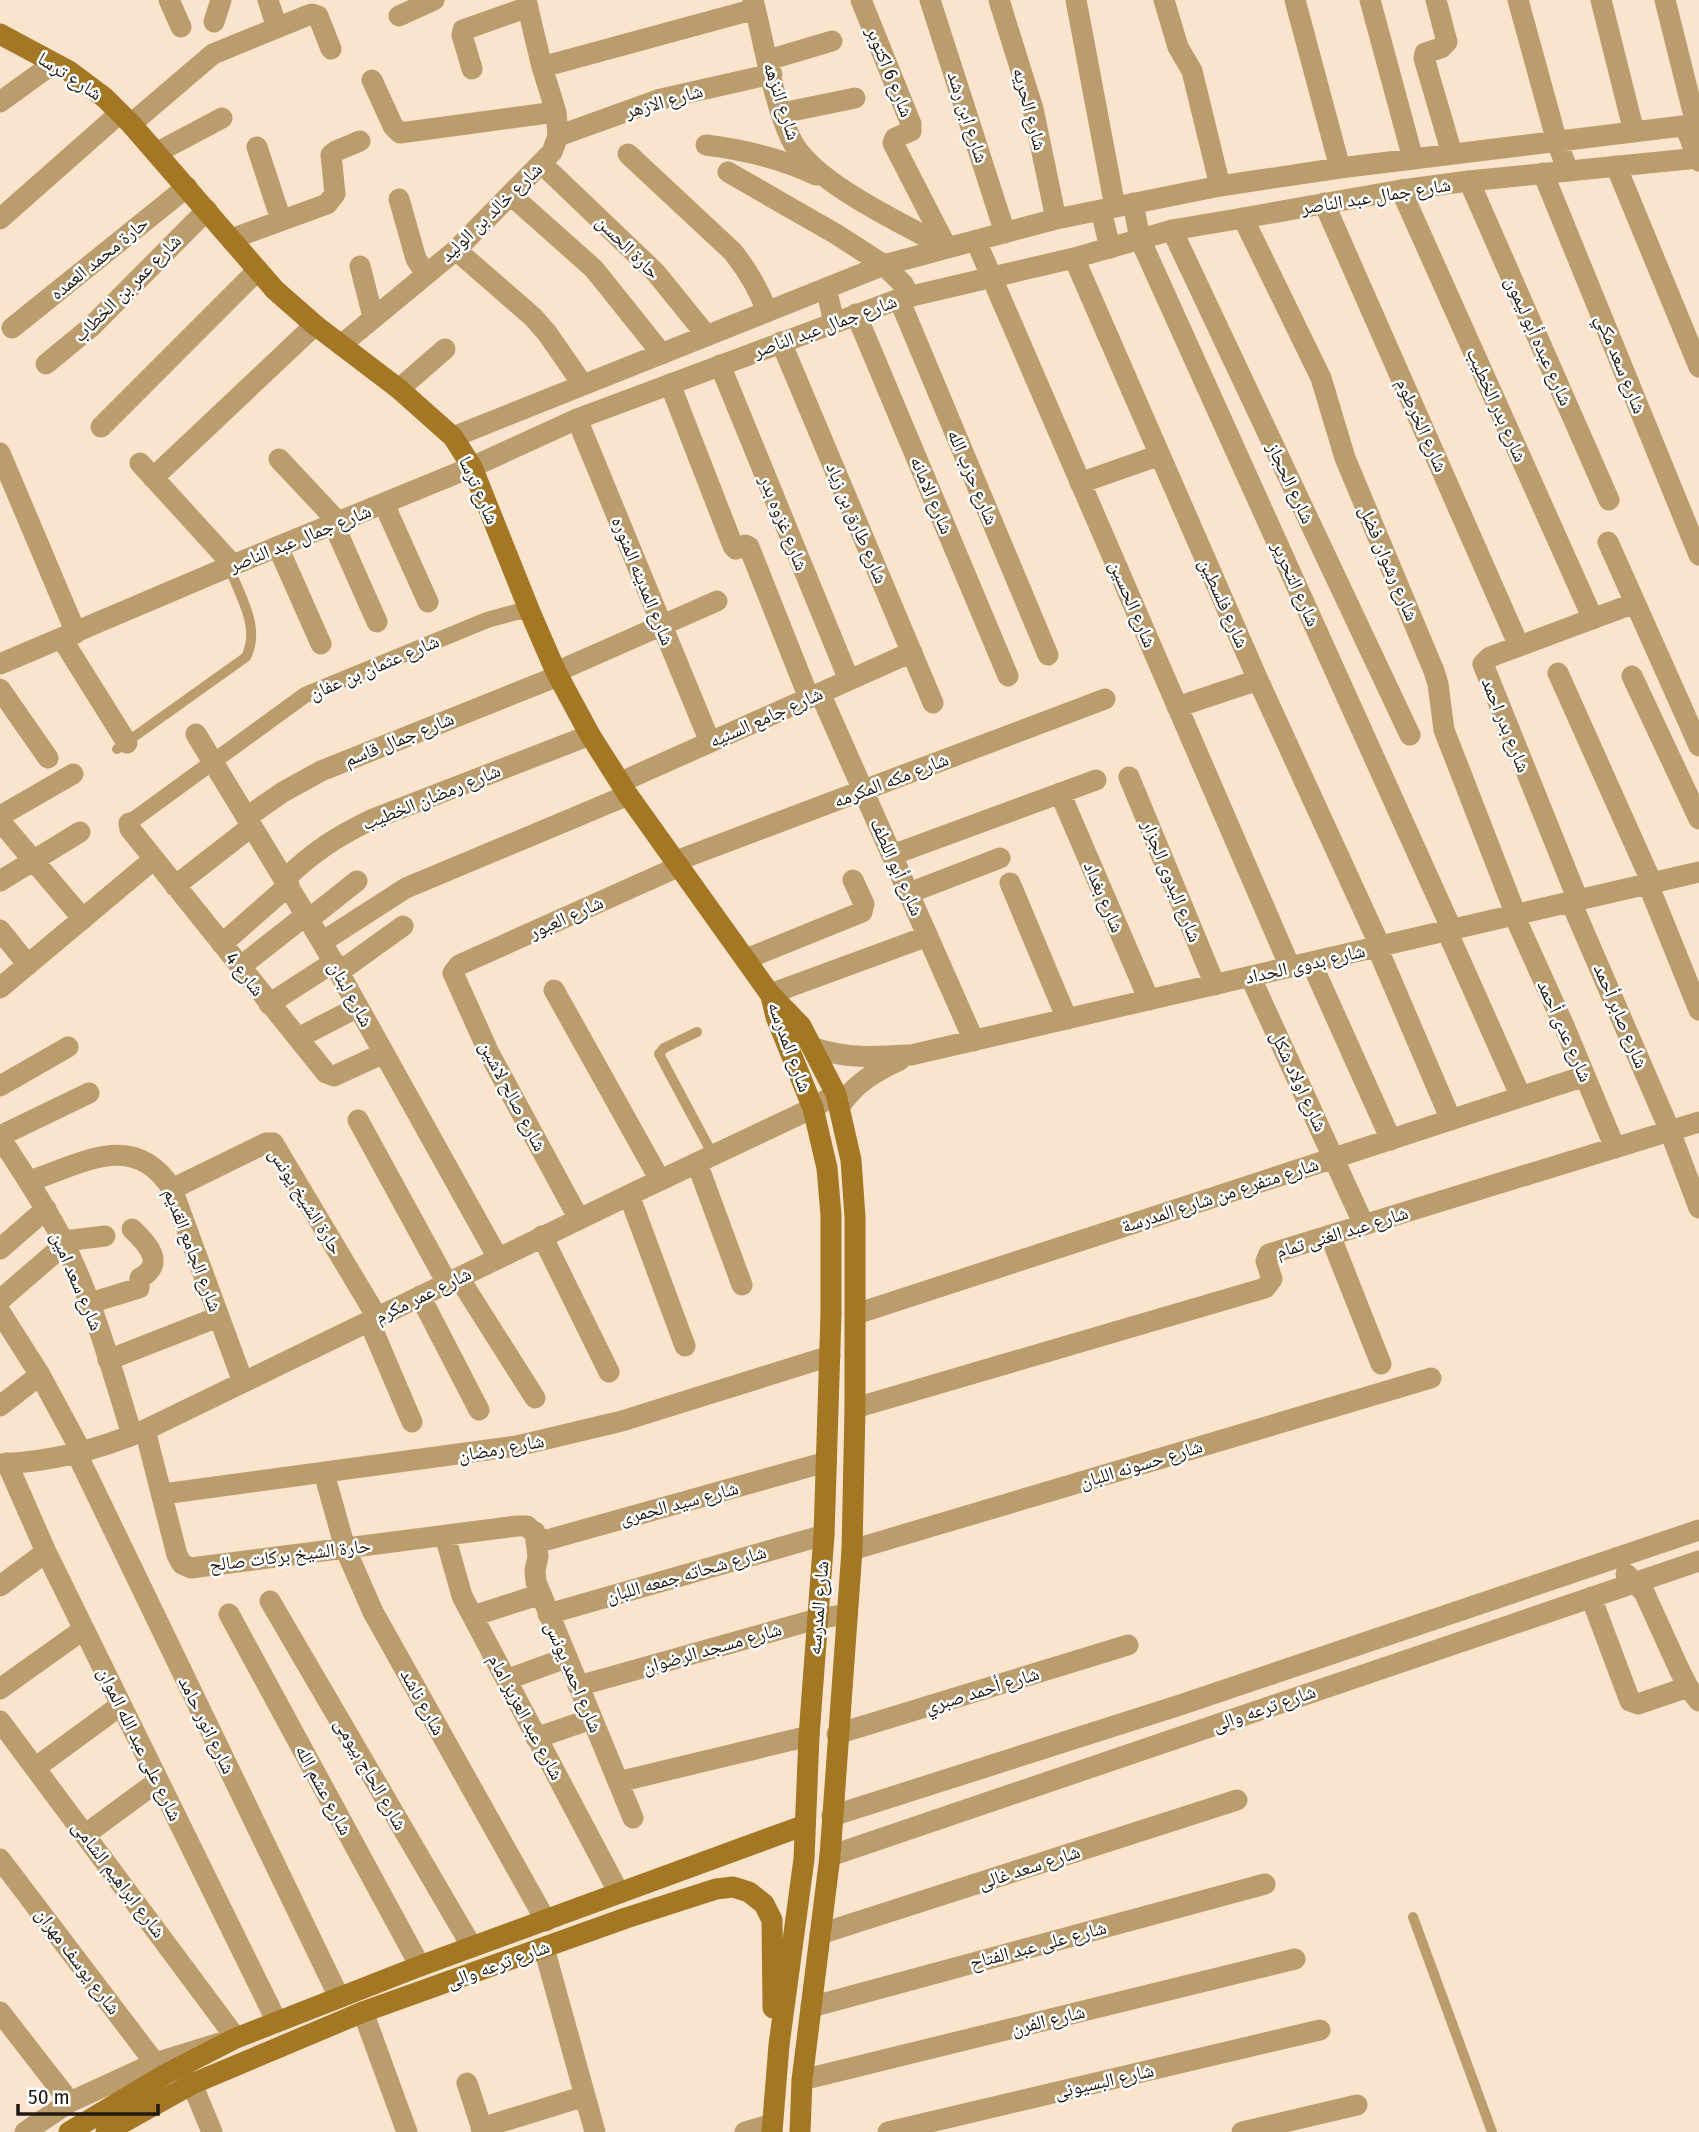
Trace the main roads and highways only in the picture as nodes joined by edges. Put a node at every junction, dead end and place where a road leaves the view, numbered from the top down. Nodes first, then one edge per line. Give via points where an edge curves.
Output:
1 (0, 34) edge
2 (770, 994) junction
3 (805, 1825) junction
4 (779, 2045) junction
5 (772, 2128) edge
6 (116, 2130) edge
7 (69, 2132) edge
8 (800, 2132) edge

1 - 2 main road, شارع ترسا via 88,84 125,119 294,308 453,437 472,467 557,674 590,735
2 - 3 main road, شارع المدرسه via 813,1108 830,1192 824,1535
2 - 8 main road, شارع المدرسه via 802,1026 838,1100 854,1189 852,1550 830,1856 802,2080
3 - 4 main road, شارع المدرسه
3 - 7 main road, شارع ترعه والى via 236,2038
4 - 5 main road, شارع المدرسه
4 - 6 main road, شارع ترعه والى via 772,2003 772,1920 764,1904 749,1892 733,1887 716,1889 363,2012 192,2084

